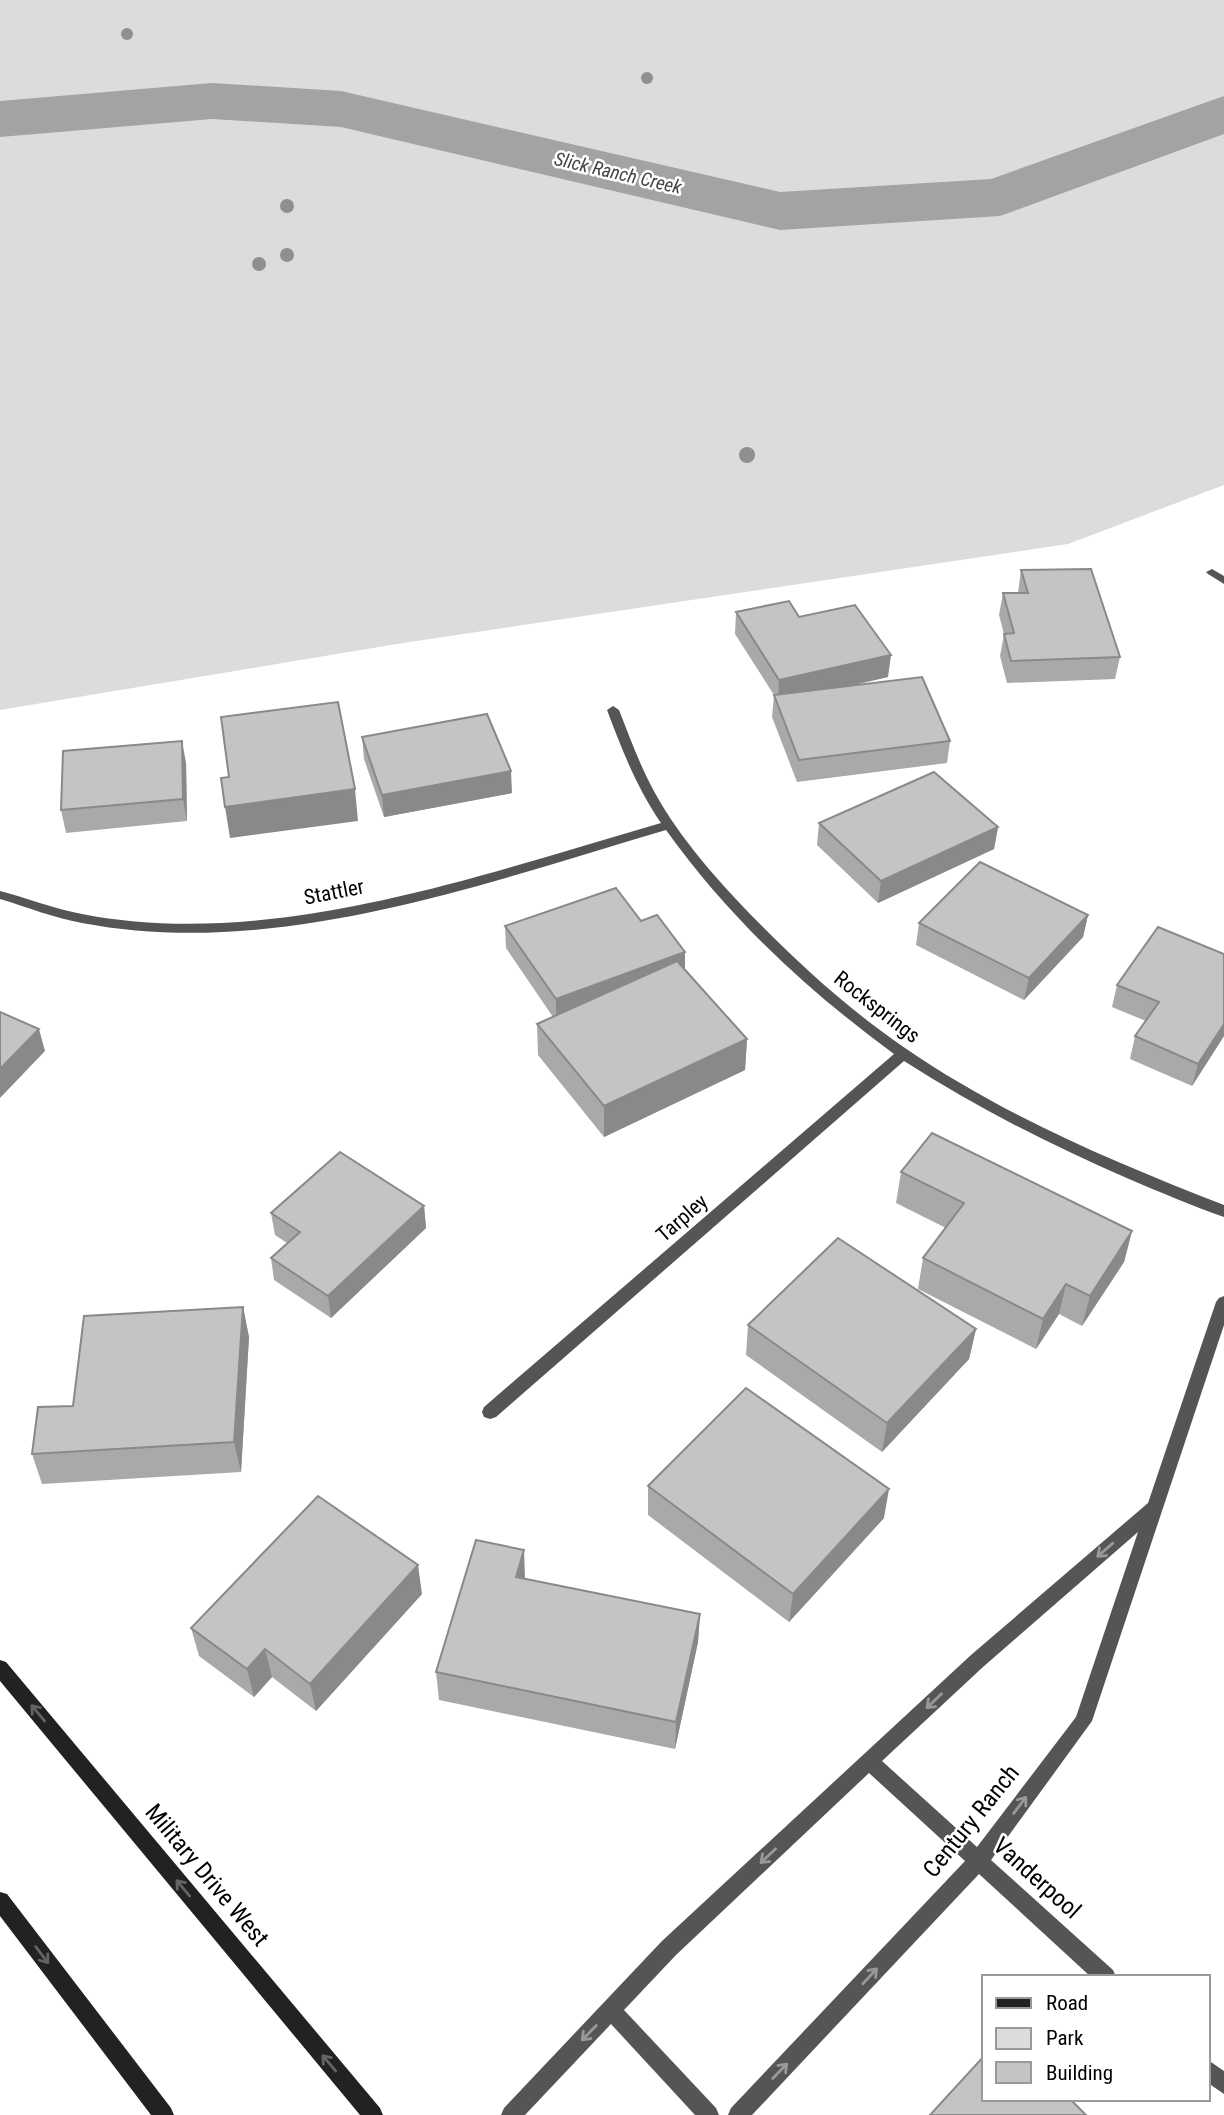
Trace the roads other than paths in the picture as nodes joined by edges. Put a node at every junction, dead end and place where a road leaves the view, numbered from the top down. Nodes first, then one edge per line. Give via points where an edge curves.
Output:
1 (1212, 572) dead end
2 (1224, 581) edge
3 (613, 710) dead end
4 (669, 825) junction
5 (0, 895) edge
6 (902, 1055) junction
7 (1224, 1212) edge
8 (1224, 1302) edge
9 (490, 1412) dead end
10 (1156, 1506) junction
11 (0, 1668) edge
12 (870, 1762) junction
13 (979, 1860) junction
14 (0, 1901) edge
15 (1104, 1975) edge
16 (611, 2010) junction
17 (1210, 2072) edge
18 (1224, 2084) edge
19 (164, 2115) edge
20 (373, 2115) edge
21 (511, 2115) edge
22 (709, 2115) edge
23 (738, 2115) edge

1 - 2 street
3 - 4 street, Rocksprings via 639,775
4 - 5 street, Stattler via 381,904 285,923 235,928 137,926 90,919
4 - 6 street, Rocksprings via 703,872 779,955
6 - 7 street, Rocksprings via 1032,1131
6 - 9 street, Tarpley
8 - 10 street, Century Ranch
10 -> 12 street via 977,1661
13 -> 10 street, Century Ranch via 1083,1721
20 -> 11 main road, Military Drive West
12 - 13 street, Vanderpool
12 -> 16 street via 669,1948
13 - 15 street, Vanderpool
23 -> 13 street, Century Ranch
14 -> 19 main road
16 -> 21 street
16 - 22 street
17 - 18 street

